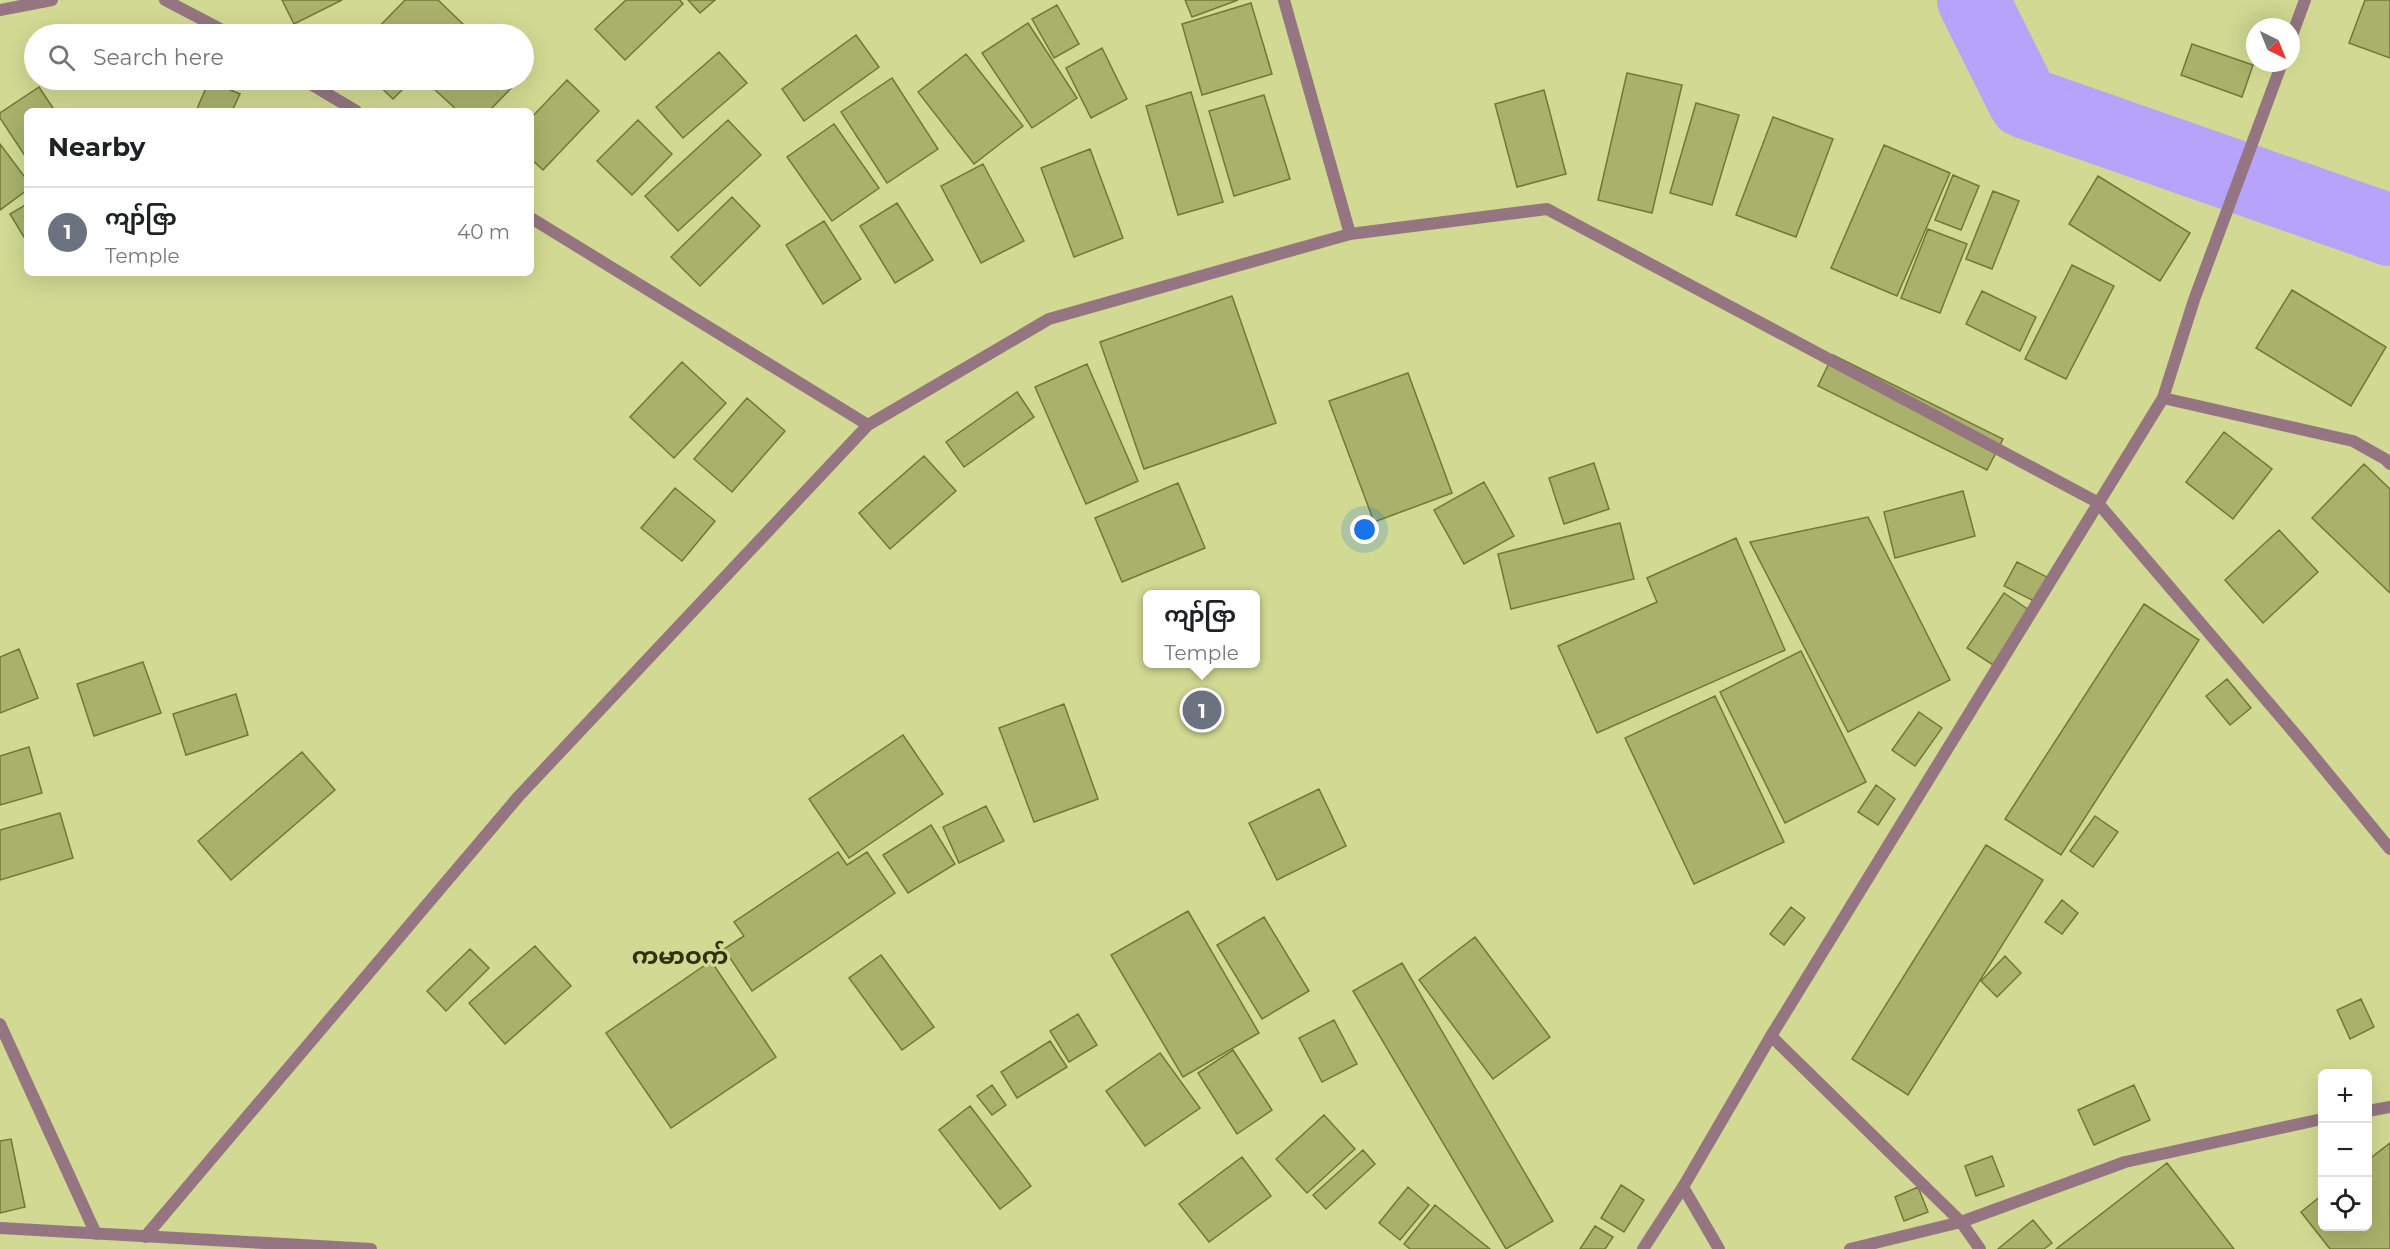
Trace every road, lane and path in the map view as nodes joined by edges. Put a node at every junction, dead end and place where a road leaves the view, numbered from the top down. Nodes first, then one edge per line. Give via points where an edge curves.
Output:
1 (52, 0) edge
2 (165, 0) edge
3 (1284, 0) edge
4 (2305, 0) edge
5 (0, 10) edge
6 (2298, 18) edge
7 (211, 24) edge
8 (2279, 72) edge
9 (321, 90) edge
10 (351, 108) edge
11 (534, 220) edge
12 (1350, 234) junction
13 (2163, 398) junction
14 (868, 425) junction
15 (2390, 464) edge
16 (2097, 502) junction
17 (2390, 849) edge
18 (0, 1024) edge
19 (1771, 1036) junction
20 (2390, 1107) edge
21 (2372, 1110) edge
22 (2318, 1120) edge
23 (1683, 1187) junction
24 (1961, 1221) junction
25 (0, 1228) edge
26 (96, 1234) junction
27 (145, 1237) junction
28 (371, 1249) edge
29 (1643, 1249) edge
30 (1719, 1249) edge
31 (1850, 1249) edge
32 (1980, 1249) edge

1 - 5 street
2 - 7 street
3 - 12 street
4 - 6 street
8 - 13 street via 2194,300
9 - 10 street
11 - 14 street
12 - 14 street via 1049,320
12 - 16 street via 1547,209
13 - 15 street via 2353,441
13 - 16 street
14 - 27 street via 518,796
16 - 17 street
16 - 19 street
18 - 26 street
19 - 23 street
19 - 24 street
20 - 21 street
22 - 24 street via 2125,1162
23 - 29 street
23 - 30 street
24 - 31 street
24 - 32 street
25 - 26 street
26 - 27 street
27 - 28 street

